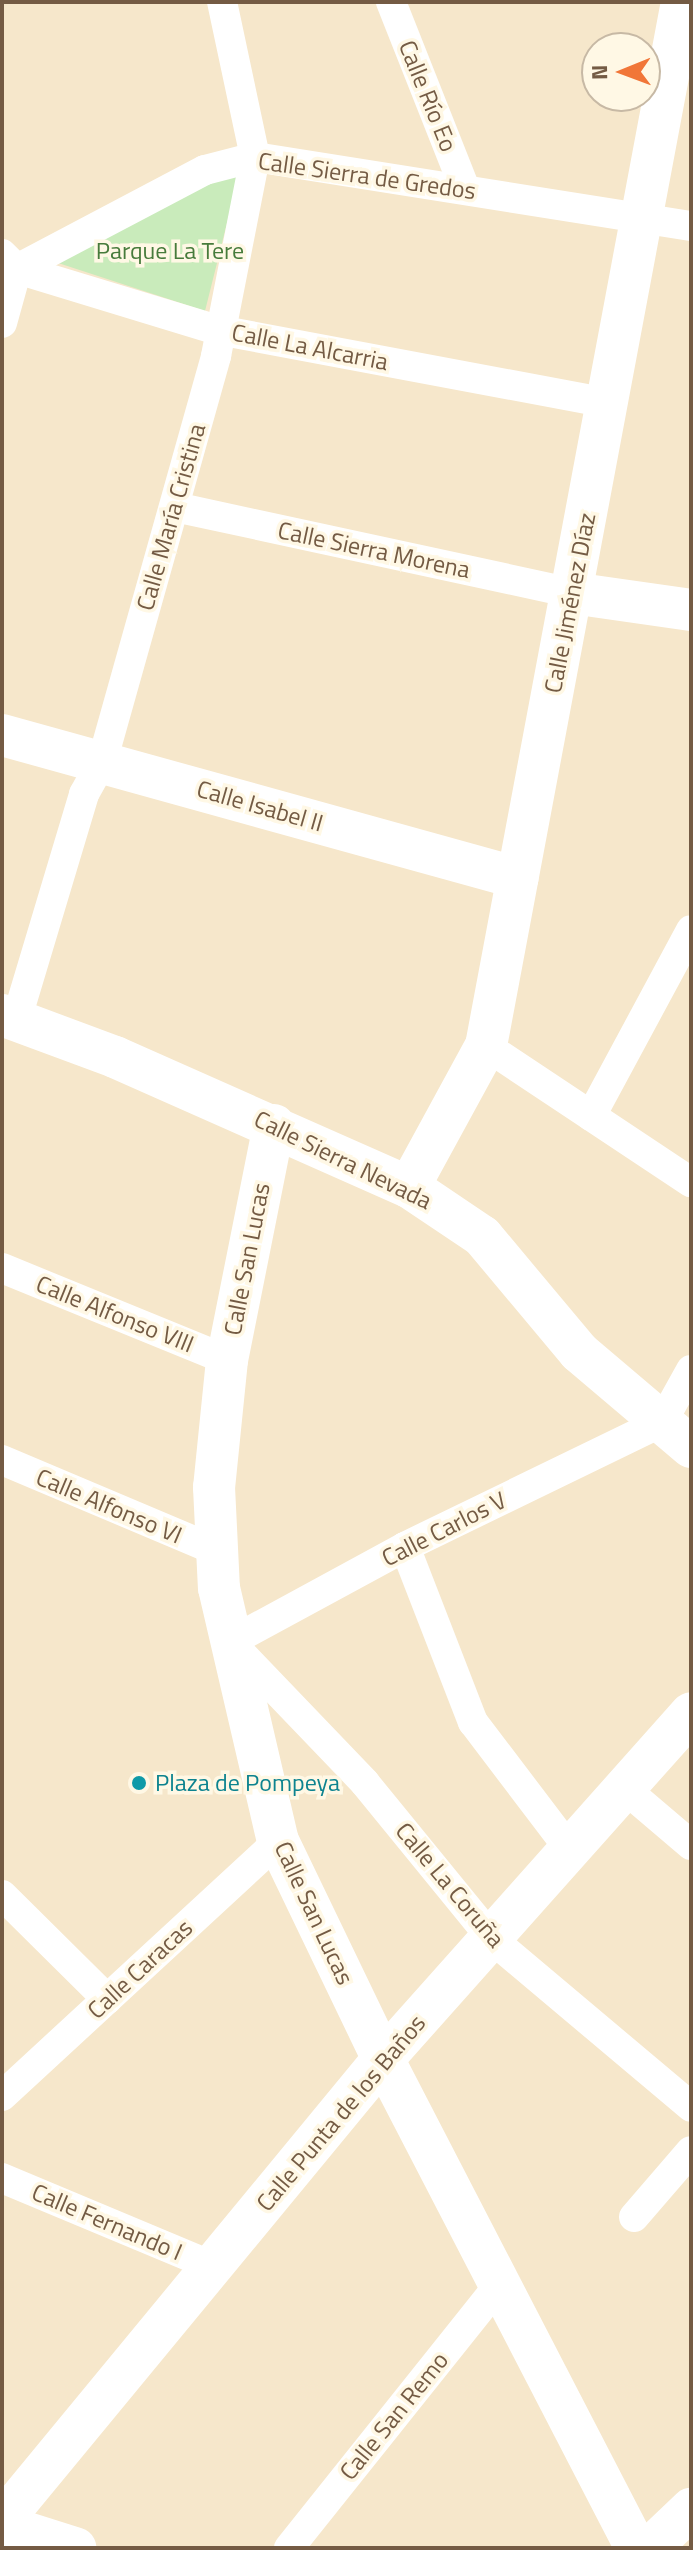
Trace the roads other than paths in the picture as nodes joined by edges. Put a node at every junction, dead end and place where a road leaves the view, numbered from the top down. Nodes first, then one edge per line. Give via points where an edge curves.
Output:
1 (222, 2) edge
2 (682, 2) edge
3 (396, 3) edge
4 (255, 157) junction
5 (465, 189) junction
6 (645, 217) junction
7 (691, 226) edge
8 (10, 262) edge
9 (2, 323) edge
10 (218, 330) junction
11 (609, 403) junction
12 (175, 507) junction
13 (572, 593) junction
14 (691, 610) edge
15 (2, 735) edge
16 (102, 762) junction
17 (518, 878) junction
18 (691, 930) edge
19 (9, 1018) edge
20 (486, 1046) junction
21 (591, 1116) junction
22 (274, 1125) junction
23 (691, 1182) edge
24 (409, 1187) junction
25 (2, 1268) edge
26 (227, 1360) junction
27 (691, 1370) edge
28 (676, 1434) edge
29 (2, 1460) edge
30 (405, 1547) junction
31 (217, 1551) junction
32 (230, 1642) junction
33 (691, 1713) edge
34 (624, 1788) junction
35 (278, 1841) junction
36 (691, 1845) edge
37 (571, 1851) junction
38 (2, 1895) edge
39 (493, 1940) junction
40 (107, 1999) junction
41 (383, 2059) junction
42 (2, 2096) edge
43 (691, 2107) edge
44 (691, 2151) edge
45 (2, 2178) edge
46 (634, 2217) dead end
47 (212, 2266) junction
48 (500, 2284) junction
49 (691, 2509) edge
50 (2, 2523) edge
51 (75, 2548) edge
52 (289, 2548) edge
53 (636, 2548) edge
54 (650, 2548) edge

1 - 4 street, Calle María Cristina
2 - 6 street, Calle Jiménez Díaz
3 - 5 street, Calle Río Eo
4 - 5 street, Calle Sierra de Gredos
4 - 8 street, Calle Sierra de Gredos via 205,170
4 - 10 street, Calle María Cristina
5 - 6 street, Calle Sierra de Gredos
6 - 7 street, Calle Sierra de Gredos
6 - 11 street, Calle Jiménez Díaz
8 - 9 street
8 - 10 street, Calle La Alcarria
10 - 11 street, Calle La Alcarria
10 - 12 street, Calle María Cristina
11 - 13 street, Calle Jiménez Díaz
12 - 13 street, Calle Sierra Morena
12 - 16 street, Calle María Cristina
13 - 14 street
13 - 17 street, Calle Jiménez Díaz
15 - 16 street, Calle Isabel II
16 - 17 street, Calle Isabel II
16 - 19 street, Calle María Cristina via 84,794
17 - 20 street, Calle Jiménez Díaz
18 - 21 street
19 - 22 street, Calle Sierra Nevada
20 - 21 street
20 - 24 street, Calle Jiménez Díaz
21 - 23 street
22 - 24 street, Calle Sierra Nevada
22 - 26 street, Calle San Lucas
24 - 28 street, Calle Sierra Nevada via 482,1236 579,1352
25 - 26 street, Calle Alfonso VIII
26 - 31 street, Calle San Lucas via 214,1487
27 - 28 street
28 - 30 street, Calle Carlos V
29 - 31 street, Calle Alfonso VI
30 - 32 street, Calle Carlos V
30 - 37 street via 473,1722
31 - 32 street, Calle San Lucas
32 - 35 street, Calle San Lucas
32 - 39 street, Calle La Coruña via 365,1783
33 - 34 street, Calle Punta de los Baños
34 - 36 street
34 - 37 street, Calle Punta de los Baños
35 - 40 street, Calle Caracas
35 - 41 street, Calle San Lucas
37 - 39 street, Calle Punta de los Baños
38 - 40 street
39 - 41 street, Calle Punta de los Baños
39 - 43 street, Calle La Coruña
40 - 42 street, Calle Caracas
41 - 47 street, Calle Punta de los Baños
41 - 48 street, Calle San Lucas
44 - 46 street
45 - 47 street, Calle Fernando I
47 - 50 street, Calle Punta de los Baños
48 - 52 street, Calle San Remo
48 - 53 street, Calle San Lucas
49 - 54 street
50 - 51 street

